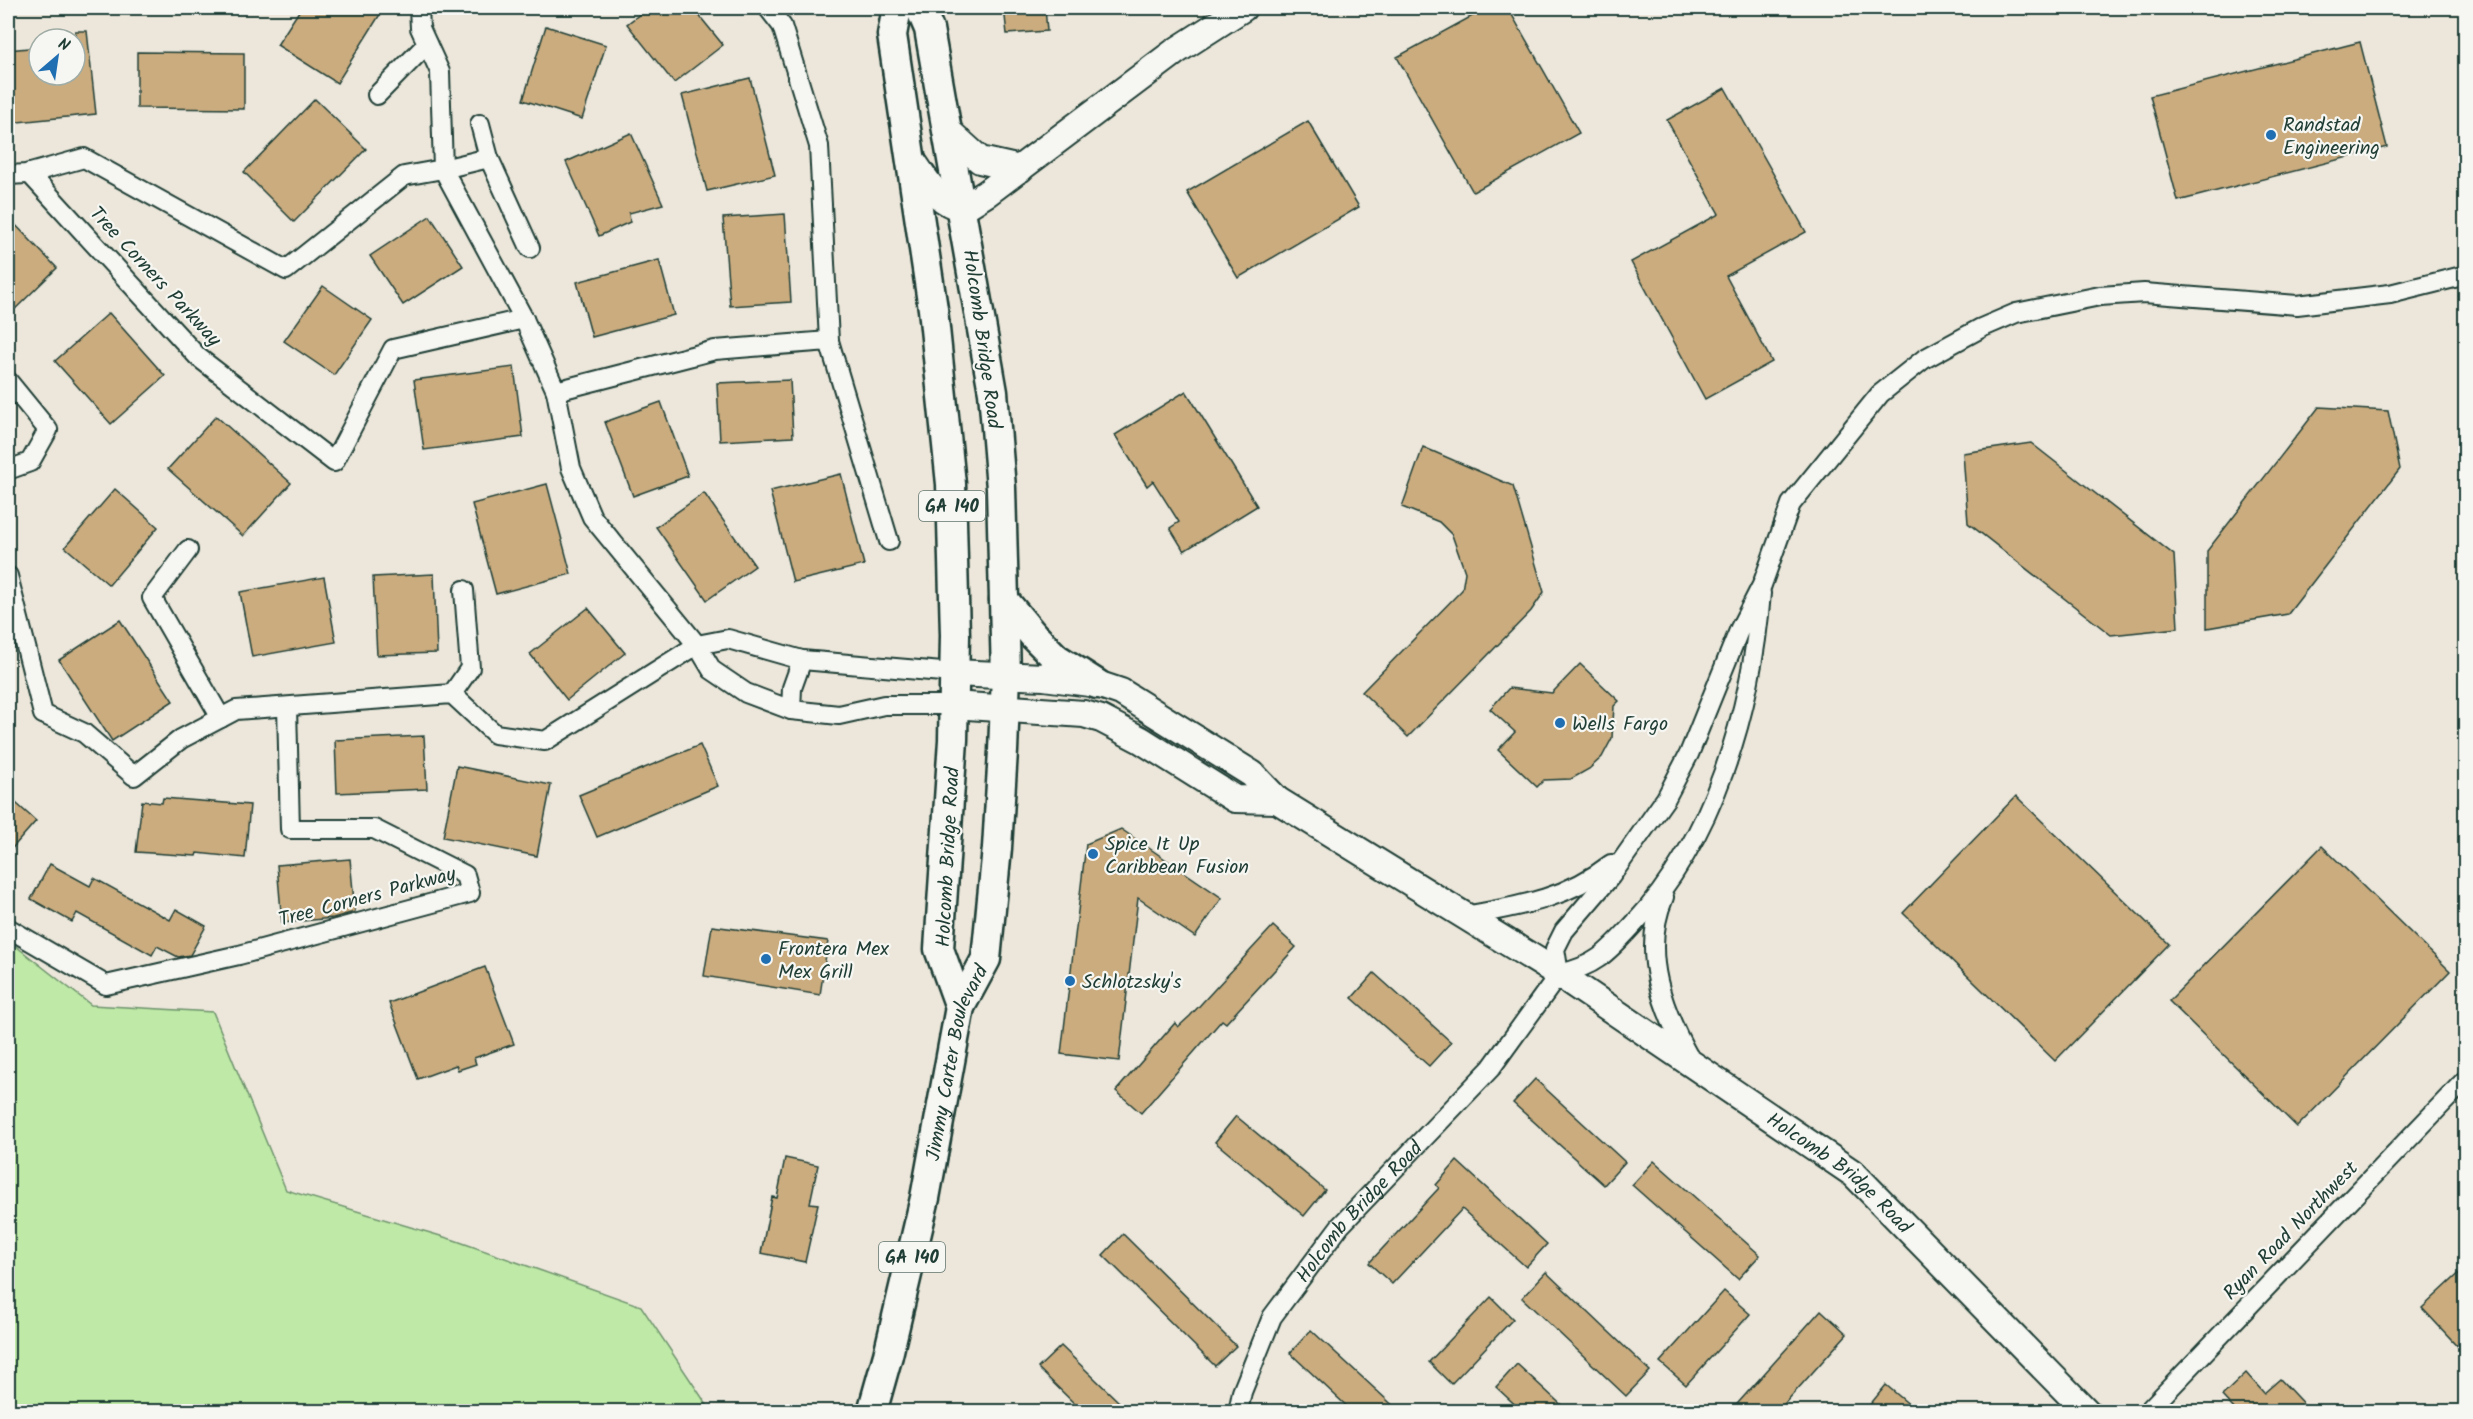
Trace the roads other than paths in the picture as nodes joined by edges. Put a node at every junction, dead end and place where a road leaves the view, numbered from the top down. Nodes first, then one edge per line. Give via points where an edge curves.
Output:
1 (419, 8) edge
2 (768, 8) edge
3 (897, 8) edge
4 (920, 8) edge
5 (1243, 8) edge
6 (427, 44) junction
7 (377, 95) dead end
8 (480, 124) dead end
9 (948, 132) junction
10 (489, 158) junction
11 (912, 160) junction
12 (443, 169) junction
13 (1020, 169) junction
14 (29, 173) junction
15 (8, 175) edge
16 (963, 208) junction
17 (530, 248) dead end
18 (2464, 276) edge
19 (524, 319) junction
20 (829, 341) junction
21 (8, 381) edge
22 (556, 390) junction
23 (8, 470) edge
24 (889, 541) dead end
25 (188, 550) dead end
26 (8, 576) edge
27 (1762, 585) junction
28 (464, 590) dead end
29 (1004, 600) junction
30 (698, 645) junction
31 (802, 660) junction
32 (954, 673) junction
33 (1006, 675) junction
34 (1097, 684) junction
35 (452, 694) junction
36 (953, 705) junction
37 (287, 706) junction
38 (1004, 707) junction
39 (791, 710) junction
40 (221, 718) junction
41 (1277, 800) junction
42 (1636, 840) junction
43 (1679, 864) junction
44 (1465, 916) junction
45 (8, 928) edge
46 (1559, 974) junction
47 (960, 1006) junction
48 (1694, 1065) junction
49 (2466, 1079) edge
50 (872, 1412) edge
51 (1238, 1412) edge
52 (2087, 1412) edge
53 (2147, 1412) edge

1 - 6 street via 420,28
2 - 20 street via 782,26 819,146
3 - 11 main road, Holcomb Bridge Road / GA 140 via 892,35
4 - 9 main road, Holcomb Bridge Road / GA 140 via 930,29
5 - 13 main road via 1176,51
6 - 7 street
6 - 12 street via 440,72
8 - 10 street
9 - 13 main road via 980,160
9 - 16 main road, Holcomb Bridge Road / GA 140
10 - 12 street, Tree Corners Parkway
10 - 17 street
11 - 16 main road via 937,196
11 - 32 main road, Holcomb Bridge Road / GA 140 via 945,406 954,561
12 - 14 street, Tree Corners Parkway via 404,176 286,270 84,158
12 - 19 street
13 - 16 main road
14 - 15 street, Tree Corners Parkway
14 - 19 street, Tree Corners Parkway via 198,357 334,462 393,349
16 - 29 main road, Holcomb Bridge Road / GA 140 via 993,392
18 - 27 street via 2390,294 2297,305 2144,293 2100,296 2016,313 1981,328 1924,359 1880,393 1791,504
19 - 22 street
20 - 22 street via 715,350
20 - 24 street
21 - 23 street via 48,430 30,462
22 - 30 street via 571,468 592,517
25 - 40 street via 152,598
26 - 40 street via 43,714 84,733 134,776 181,739
27 - 42 street via 1740,628 1689,754 1666,798
27 - 43 street via 1758,636 1724,772
28 - 35 street via 471,668
29 - 33 main road, Holcomb Bridge Road / GA 140
29 - 34 main road via 1056,658
30 - 31 street via 728,639
30 - 35 street via 545,741 495,734
30 - 39 street via 712,670 746,693
31 - 32 street
31 - 39 street via 792,688
32 - 33 main road, Holcomb Bridge Road
32 - 36 main road, Holcomb Bridge Road / GA 140
33 - 34 main road, Holcomb Bridge Road
33 - 38 main road, Jimmy Carter Boulevard / GA 140
34 - 41 main road, Holcomb Bridge Road via 1144,704 1205,743 1252,774
35 - 37 street
36 - 38 main road
36 - 39 street via 884,705 839,715
36 - 47 main road, Holcomb Bridge Road / GA 140 via 939,949
37 - 40 street via 236,710
37 - 45 street, Tree Corners Parkway via 290,829 374,830 465,875 470,893 238,955 106,985
38 - 41 main road via 1101,719 1235,799
38 - 47 main road, Jimmy Carter Boulevard / GA 140 via 998,848 986,959
41 - 44 main road, Holcomb Bridge Road
42 - 44 street via 1590,880 1558,896
42 - 46 street via 1564,931 1555,949
43 - 46 street via 1647,911 1603,957 1584,969
43 - 48 street via 1655,925 1653,952 1671,1025
44 - 46 main road, Holcomb Bridge Road
46 - 48 main road, Holcomb Bridge Road
46 - 51 street, Holcomb Bridge Road via 1491,1068 1340,1227 1272,1317
47 - 50 main road, Jimmy Carter Boulevard / GA 140 via 910,1265
48 - 52 main road, Holcomb Bridge Road via 1854,1174
49 - 53 street, Ryan Road Northwest

